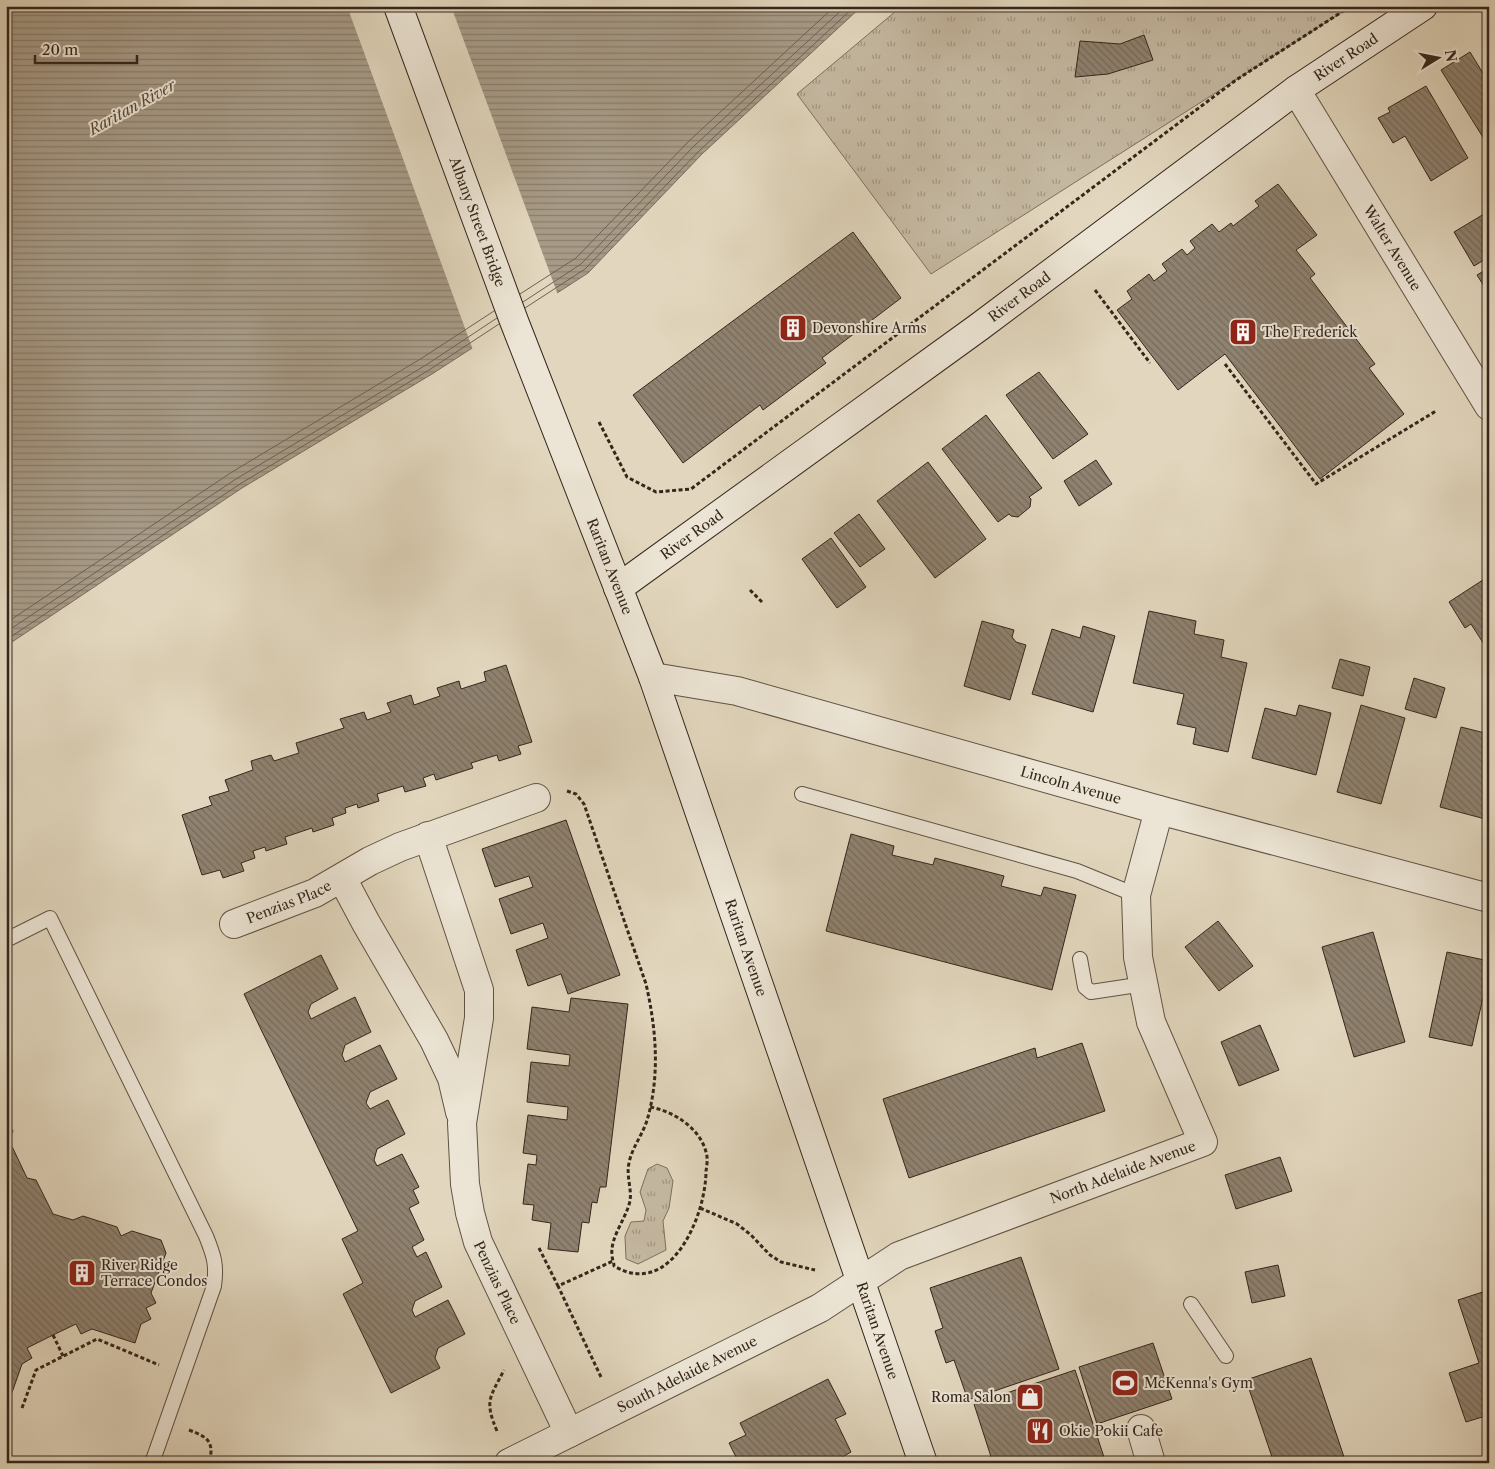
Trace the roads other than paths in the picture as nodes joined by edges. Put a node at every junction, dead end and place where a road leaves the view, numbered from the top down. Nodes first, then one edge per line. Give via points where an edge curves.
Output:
1 (398, 6) edge
2 (1423, 6) edge
3 (1296, 90) junction
4 (1489, 406) edge
5 (559, 436) joint
6 (618, 588) junction
7 (653, 677) junction
8 (802, 794) dead end
9 (536, 798) road end
10 (1158, 810) junction
11 (428, 836) junction
12 (342, 878) junction
13 (1136, 895) junction
14 (1489, 898) edge
15 (234, 924) dead end
16 (6, 940) edge
17 (1080, 959) dead end
18 (1144, 984) junction
19 (462, 1123) junction
20 (861, 1280) junction
21 (1191, 1304) dead end
22 (1226, 1356) dead end
23 (1140, 1429) dead end
24 (569, 1433) junction
25 (152, 1463) edge
26 (508, 1463) edge
27 (923, 1463) edge
28 (1151, 1463) edge

1 - 5 street, Albany Street Bridge
2 - 3 street, River Road
3 - 4 street, Walter Avenue
3 - 6 street, River Road via 978,327
5 - 6 street, Raritan Avenue
6 - 7 street, Raritan Avenue
7 - 10 street, Lincoln Avenue via 737,691
7 - 20 street, Raritan Avenue
8 - 13 lane via 1077,871
9 - 11 street, Penzias Place
10 - 13 street, North Adelaide Avenue
10 - 14 street, Lincoln Avenue
11 - 12 street, Penzias Place via 370,861
11 - 19 street, Penzias Place via 479,990 479,1018
12 - 15 street, Penzias Place via 316,893
12 - 19 street, Penzias Place via 434,1040 452,1078
13 - 18 street, North Adelaide Avenue via 1138,957
16 - 25 lane via 50,918 215,1257 214,1286
17 - 18 lane via 1085,987 1091,992
18 - 20 street, North Adelaide Avenue via 1152,1022 1203,1142 900,1256
19 - 24 street, Penzias Place via 465,1184 478,1242
20 - 24 street, South Adelaide Avenue via 820,1308
20 - 27 street, Raritan Avenue
21 - 22 lane
23 - 28 street
24 - 26 street, South Adelaide Avenue

